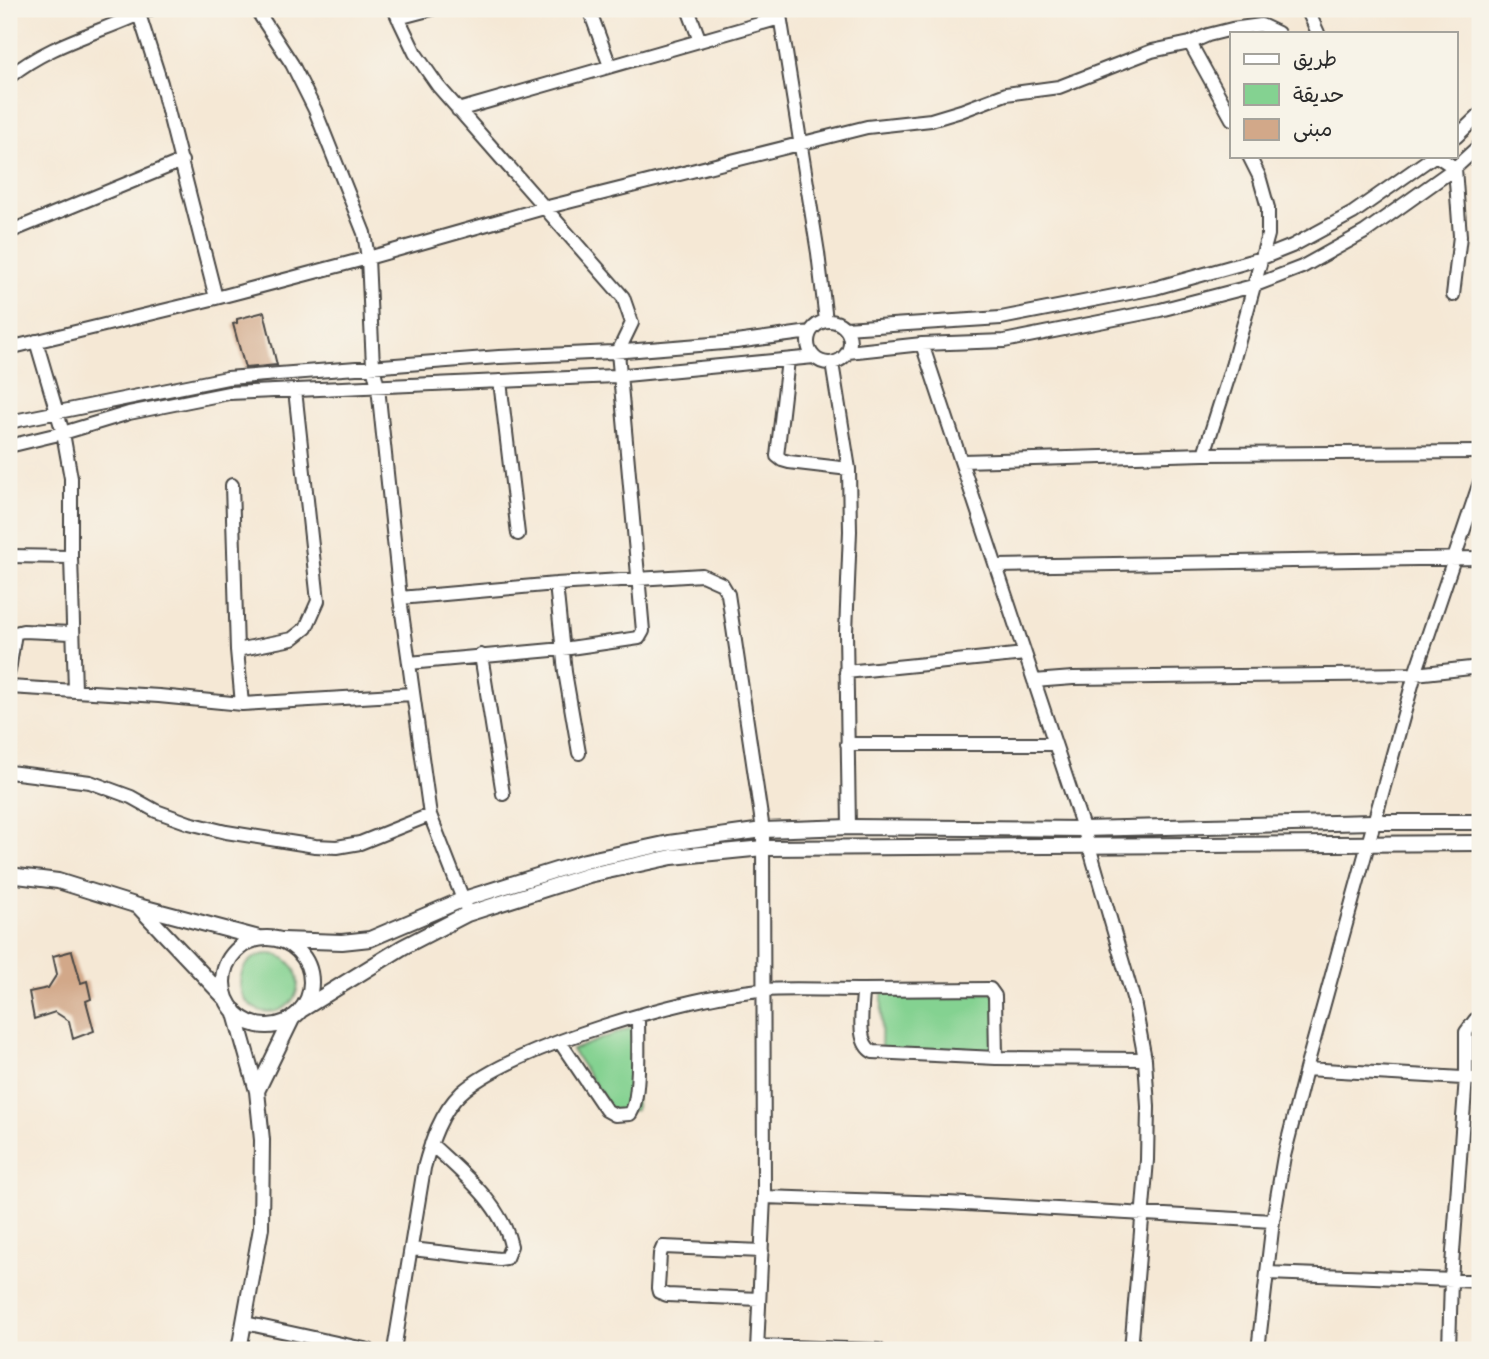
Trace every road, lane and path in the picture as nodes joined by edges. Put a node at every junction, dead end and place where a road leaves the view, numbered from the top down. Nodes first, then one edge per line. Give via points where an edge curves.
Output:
1 (256, 9) edge
2 (432, 9) edge
3 (589, 9) edge
4 (688, 9) edge
5 (1307, 9) edge
6 (144, 12) edge
7 (396, 13) edge
8 (780, 13) edge
9 (1276, 32) edge
10 (1318, 32) edge
11 (700, 41) junction
12 (1191, 43) junction
13 (610, 66) junction
14 (9, 77) edge
15 (458, 110) junction
16 (1480, 114) edge
17 (1230, 115) edge
18 (1458, 134) edge
19 (800, 144) junction
20 (1480, 145) edge
21 (1250, 158) edge
22 (1432, 158) edge
23 (1438, 158) edge
24 (182, 161) junction
25 (1455, 168) junction
26 (544, 208) junction
27 (9, 232) edge
28 (368, 258) junction
29 (1262, 258) junction
30 (1253, 286) junction
31 (1453, 295) dead end
32 (216, 298) junction
33 (826, 321) junction
34 (845, 328) junction
35 (810, 332) junction
36 (36, 341) junction
37 (922, 344) junction
38 (9, 348) edge
39 (618, 352) junction
40 (848, 352) junction
41 (814, 357) junction
42 (788, 359) junction
43 (832, 363) junction
44 (373, 366) junction
45 (620, 376) junction
46 (500, 381) junction
47 (378, 387) junction
48 (295, 390) junction
49 (56, 413) junction
50 (9, 422) edge
51 (63, 433) junction
52 (9, 446) edge
53 (1480, 452) edge
54 (1204, 454) junction
55 (962, 461) junction
56 (849, 469) junction
57 (1480, 482) edge
58 (232, 485) dead end
59 (518, 534) dead end
60 (9, 556) edge
61 (71, 557) junction
62 (1455, 558) junction
63 (1480, 558) edge
64 (997, 566) junction
65 (638, 579) junction
66 (556, 584) junction
67 (400, 598) junction
68 (72, 633) junction
69 (563, 649) junction
70 (237, 650) junction
71 (1025, 654) junction
72 (481, 655) junction
73 (409, 663) junction
74 (1480, 667) edge
75 (9, 671) edge
76 (846, 672) junction
77 (1415, 674) junction
78 (1034, 681) junction
79 (9, 687) edge
80 (75, 690) junction
81 (412, 694) junction
82 (242, 704) junction
83 (847, 744) junction
84 (1055, 744) junction
85 (579, 753) dead end
86 (9, 772) edge
87 (503, 794) dead end
88 (430, 815) junction
89 (1373, 822) junction
90 (1480, 822) edge
91 (849, 827) junction
92 (1083, 828) junction
93 (763, 830) junction
94 (1368, 843) junction
95 (1480, 843) edge
96 (1088, 846) junction
97 (762, 848) junction
98 (9, 875) edge
99 (464, 899) junction
100 (138, 906) junction
101 (467, 914) junction
102 (259, 938) junction
103 (282, 940) junction
104 (762, 990) junction
105 (863, 990) junction
106 (230, 1005) junction
107 (297, 1014) junction
108 (638, 1017) junction
109 (1480, 1020) edge
110 (560, 1042) junction
111 (996, 1058) junction
112 (1145, 1059) junction
113 (1306, 1069) junction
114 (1466, 1077) junction
115 (1480, 1079) edge
116 (257, 1091) junction
117 (430, 1144) junction
118 (764, 1197) junction
119 (1143, 1213) junction
120 (1273, 1221) junction
121 (412, 1249) junction
122 (762, 1251) junction
123 (1267, 1273) junction
124 (1451, 1279) junction
125 (1480, 1281) edge
126 (759, 1299) junction
127 (245, 1323) junction
128 (757, 1348) edge
129 (239, 1350) edge
130 (369, 1350) edge
131 (394, 1350) edge
132 (879, 1350) edge
133 (1131, 1350) edge
134 (1258, 1350) edge
135 (1449, 1350) edge

1 - 28 street via 315,110 360,221
2 - 7 street
3 - 13 street
4 - 11 street
5 - 10 street
6 - 14 street via 61,45
6 - 24 street
7 - 15 street via 422,64
8 - 11 street
8 - 19 street
9 - 12 street via 1261,25 1248,26
11 - 13 street
12 - 17 street
12 - 19 street via 1152,51 1059,87 1006,94 931,120 867,127
13 - 15 street
15 - 26 street
16 - 18 street
19 - 26 street
19 - 33 street
20 - 25 street
21 - 29 street via 1268,208
22 - 29 street via 1353,212
23 - 25 street
24 - 27 street
24 - 32 street
25 - 30 street via 1365,232 1302,267
25 - 31 street via 1460,236
26 - 28 street
26 - 39 street via 623,297 632,323
28 - 32 street
28 - 44 street
29 - 30 street
29 - 34 street via 1156,288 1001,318
30 - 37 street via 1004,341
30 - 54 street
32 - 36 street
33 - 34 street
33 - 35 street
34 - 40 street via 850,339
35 - 39 street
35 - 41 street via 808,345
36 - 38 street
36 - 49 street
37 - 40 street
37 - 55 street
39 - 44 street
39 - 45 street
40 - 43 street
41 - 42 street
41 - 43 street
42 - 45 street
42 - 56 street via 777,456 789,462
43 - 56 street
44 - 47 street
44 - 49 street via 227,378
45 - 46 street
45 - 65 street
46 - 47 street
46 - 59 street
47 - 48 street
47 - 67 street
48 - 51 street via 229,393 129,413
48 - 70 street via 318,601 306,628 292,639
49 - 50 street
49 - 51 street
51 - 52 street
51 - 61 street via 71,478
53 - 54 street
54 - 55 street
55 - 64 street
56 - 76 street
57 - 62 street
58 - 70 street
60 - 61 street
61 - 68 street
62 - 63 street
62 - 64 street
62 - 77 street
64 - 71 street
65 - 66 street
65 - 69 street via 642,637
65 - 93 street via 702,575 722,584 728,594
66 - 67 street
66 - 69 street
67 - 73 street
68 - 75 street via 15,633
68 - 80 street
69 - 72 street
69 - 85 street
70 - 82 street
71 - 76 street
71 - 78 street
72 - 73 street
72 - 87 street
73 - 81 street
74 - 77 street
76 - 83 street
77 - 78 street
77 - 89 street
78 - 84 street
79 - 80 street
80 - 82 street
81 - 82 street
81 - 88 street
83 - 84 street
83 - 91 street
84 - 92 street
86 - 88 street via 90,782 189,823 315,846 360,844
88 - 99 street
89 - 90 street
89 - 92 street
89 - 94 street
91 - 92 street
91 - 93 street
92 - 96 street
93 - 97 street
93 - 99 street via 585,861
94 - 95 street
94 - 96 street
94 - 113 street
96 - 97 street
96 - 112 street via 1134,1001
97 - 101 street via 672,857 589,875
97 - 104 street
98 - 100 street via 58,881
99 - 101 street
99 - 103 street via 370,939
100 - 102 street
100 - 106 street
101 - 107 street via 403,947
102 - 103 street
102 - 106 street via 232,954 225,968 223,984
103 - 107 street via 302,954 311,976 307,1000
104 - 105 street
104 - 108 street
104 - 118 street
105 - 111 street via 862,1040 873,1052
105 - 111 street via 990,989 995,996
106 - 107 street via 242,1018 262,1025
106 - 116 street
107 - 116 street
108 - 110 street
108 - 110 street via 637,1091 630,1114 606,1110
109 - 114 street via 1466,1032
110 - 117 street via 492,1073 460,1094
111 - 112 street
112 - 119 street via 1149,1107
113 - 114 street
113 - 120 street
114 - 115 street
114 - 124 street
116 - 127 street via 262,1140 261,1228
117 - 121 street
117 - 121 street via 476,1187 502,1222 511,1246 506,1258 499,1259
118 - 119 street
118 - 122 street
119 - 120 street
119 - 133 street
120 - 123 street
121 - 131 street
122 - 126 street
122 - 126 street via 663,1247 660,1254 658,1288 662,1294
123 - 124 street
123 - 134 street
124 - 125 street
124 - 135 street
126 - 128 street
127 - 129 street
127 - 130 street
128 - 132 street

